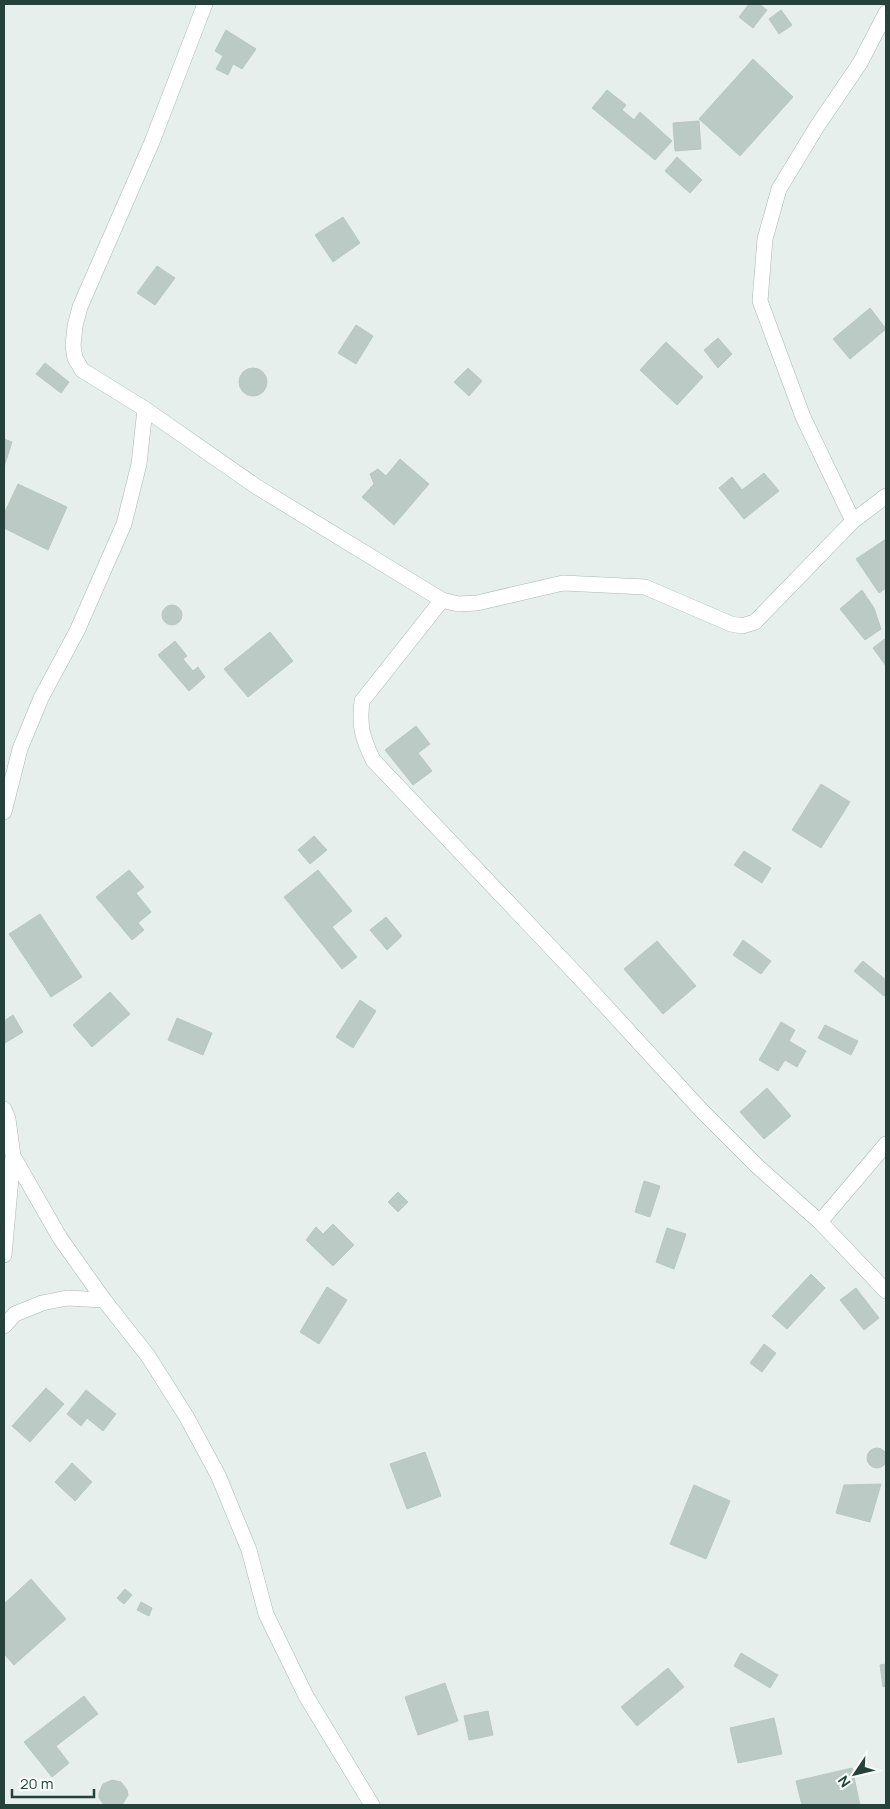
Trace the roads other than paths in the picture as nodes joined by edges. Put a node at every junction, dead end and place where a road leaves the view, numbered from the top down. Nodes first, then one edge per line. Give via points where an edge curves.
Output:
1 (205, 4) edge
2 (886, 13) edge
3 (144, 410) junction
4 (886, 496) edge
5 (853, 522) junction
6 (442, 600) junction
7 (4, 812) edge
8 (4, 1110) edge
9 (886, 1144) edge
10 (14, 1156) junction
11 (820, 1222) junction
12 (4, 1255) edge
13 (886, 1291) edge
14 (104, 1300) junction
15 (4, 1326) edge
16 (372, 1805) edge

1 - 3 street via 152,142 80,307 75,326 73,346 82,370
2 - 5 street via 860,63 779,189 765,240 760,301 803,417
3 - 6 street via 257,487
3 - 7 street via 139,464 124,524 20,749
4 - 5 street
5 - 6 street via 755,622 742,626 645,587 563,583 477,603 458,604
6 - 11 street via 362,701 362,736 373,760 702,1111
8 - 10 street
9 - 11 street
10 - 12 street
10 - 14 street via 60,1238
11 - 13 street
14 - 15 street via 67,1298 42,1303 15,1314
14 - 16 street via 148,1356 218,1475 249,1550 266,1614 306,1696

